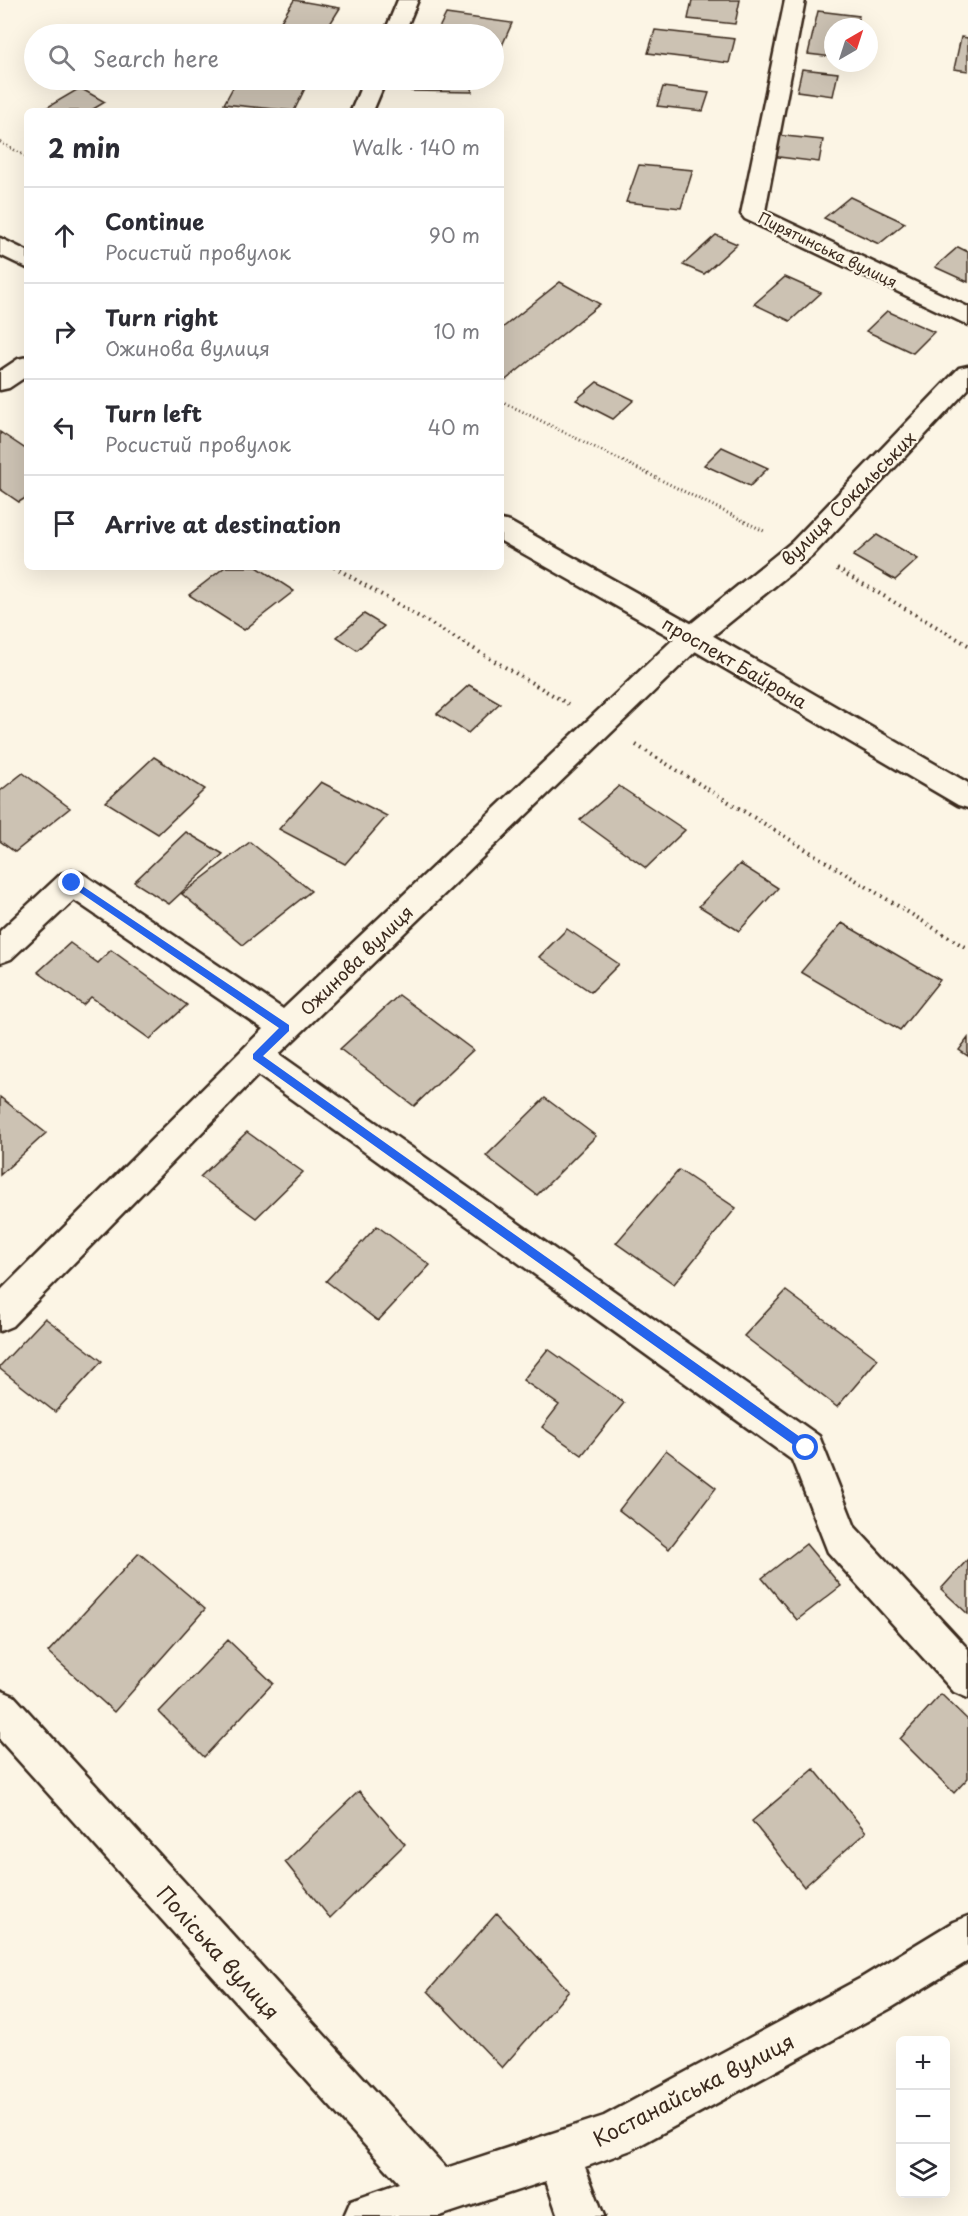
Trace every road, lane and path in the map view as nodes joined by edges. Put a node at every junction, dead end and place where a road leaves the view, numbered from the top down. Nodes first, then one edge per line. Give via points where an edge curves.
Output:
1 (408, 0) edge
2 (795, 0) edge
3 (398, 24) edge
4 (371, 90) edge
5 (363, 108) edge
6 (0, 142) edge
7 (24, 155) edge
8 (0, 245) edge
9 (24, 259) edge
10 (968, 317) edge
11 (24, 367) edge
12 (968, 375) edge
13 (0, 382) edge
14 (504, 403) edge
15 (504, 532) edge
16 (802, 549) junction
17 (339, 570) edge
18 (693, 637) junction
19 (968, 645) edge
20 (601, 724) junction
21 (968, 797) edge
22 (968, 949) edge
23 (0, 950) edge
24 (286, 1028) junction
25 (256, 1056) junction
26 (0, 1315) edge
27 (968, 1678) edge
28 (0, 1710) edge
29 (968, 1937) edge
30 (558, 2155) junction
31 (439, 2194) junction
32 (367, 2216) edge
33 (581, 2216) edge

1 - 3 street
2 - 10 street, Пирятинська вулиця via 753,214
4 - 5 street
6 - 7 path
8 - 9 street
11 - 13 street
12 - 16 street, вулиця Сокальських
14 - 16 path
15 - 18 street, проспект Байрона
16 - 18 street, вулиця Сокальських
16 - 19 path
17 - 20 path
18 - 20 street, Ожинова вулиця
18 - 21 street, проспект Байрона
20 - 22 path
20 - 24 street, Ожинова вулиця
23 - 24 street via 72,883
24 - 25 street, Ожинова вулиця
25 - 26 street, Ожинова вулиця
25 - 27 street via 806,1448 841,1539
28 - 31 street, Поліська вулиця
29 - 30 street, Костанайська вулиця via 876,1993 615,2134
30 - 31 street, Костанайська вулиця
30 - 33 street
31 - 32 street, Костанайська вулиця

